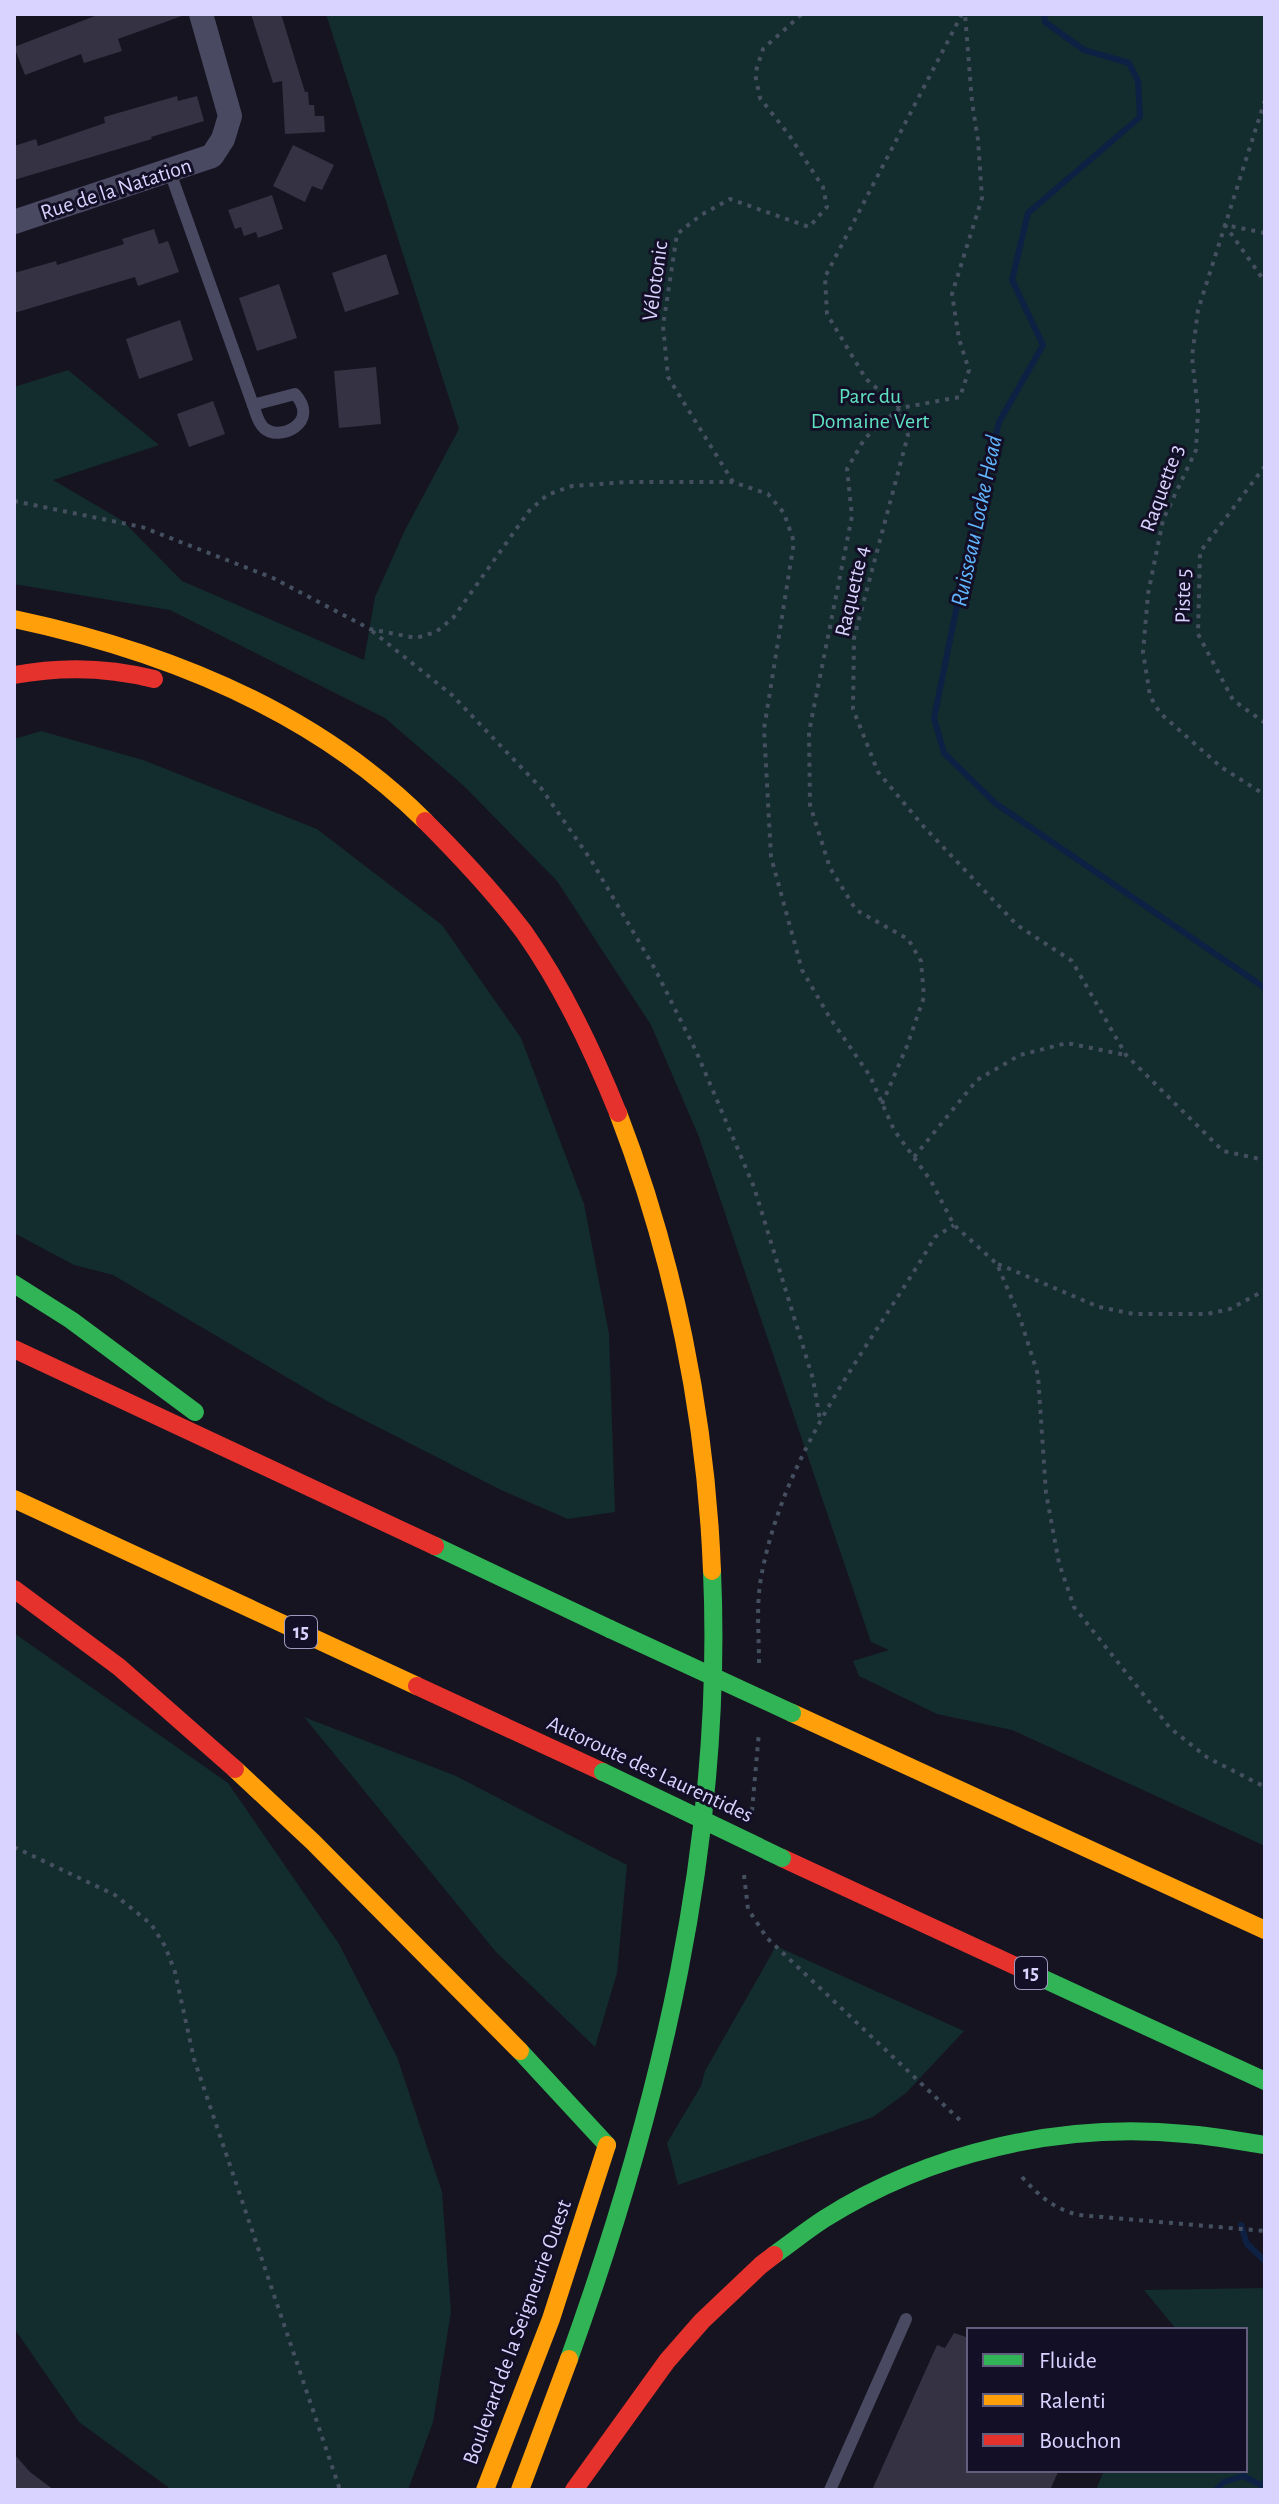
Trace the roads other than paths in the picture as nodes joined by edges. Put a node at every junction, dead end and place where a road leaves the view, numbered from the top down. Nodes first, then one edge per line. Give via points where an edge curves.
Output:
1 (201, 14) edge
2 (170, 172) junction
3 (14, 222) edge
4 (253, 405) dead end
5 (14, 619) edge
6 (14, 675) edge
7 (172, 685) dead end
8 (14, 1284) edge
9 (14, 1349) edge
10 (268, 1466) junction
11 (14, 1499) edge
12 (14, 1589) edge
13 (691, 1643) dead end
14 (690, 1685) dead end
15 (682, 1792) dead end
16 (678, 1829) dead end
17 (1265, 1930) edge
18 (1265, 2081) edge
19 (1265, 2145) edge
20 (906, 2319) dead end
21 (485, 2490) edge
22 (520, 2490) edge
23 (574, 2490) edge
24 (830, 2490) edge

1 - 2 street, Rue de la Natation via 230,116 212,156
2 - 3 street, Rue de la Natation
2 - 4 lane
5 - 22 main road via 142,650 255,698 369,772 444,838 516,922 576,1021 624,1131 669,1277 698,1426 711,1538 714,1683 707,1791 681,1968 643,2121 586,2310
6 - 7 main road via 84,668 137,674
8 - 10 main road
9 - 10 main road
10 - 17 main road, bridge
11 - 18 main road, Autoroute des Laurentides / 15, bridge
12 - 21 main road, Boulevard de la Seigneurie Ouest via 109,1659 223,1756 609,2138 560,2297
13 - 14 main road
15 - 16 main road
19 - 23 main road via 1169,2130 1049,2136 943,2161 859,2198 786,2244 702,2321
20 - 24 lane

